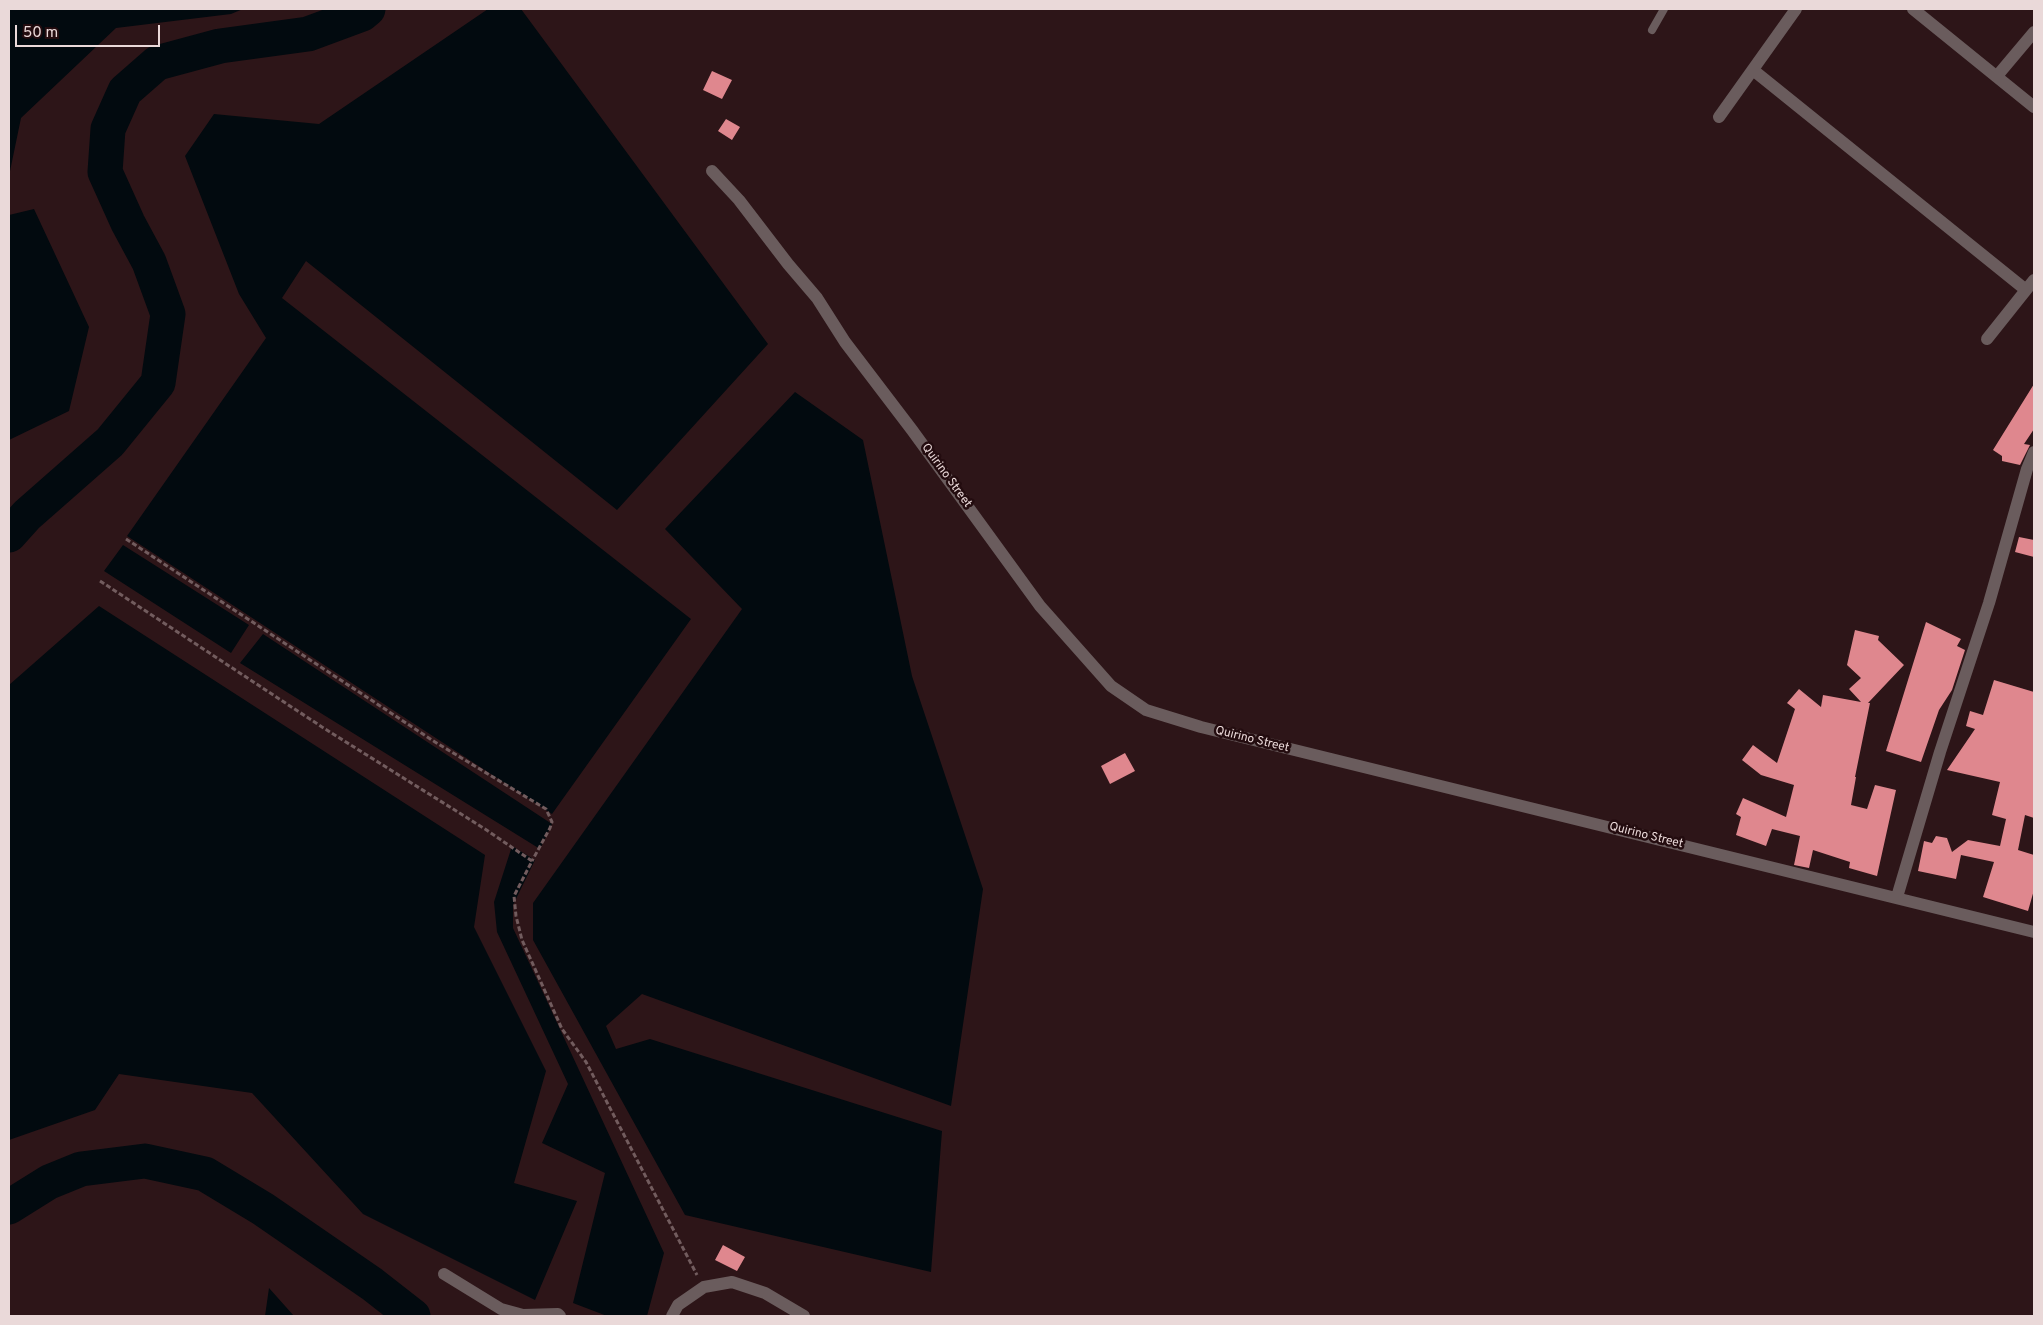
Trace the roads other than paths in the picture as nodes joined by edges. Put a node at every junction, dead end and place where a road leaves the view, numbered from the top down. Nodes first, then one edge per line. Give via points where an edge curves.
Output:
1 (1664, 9) edge
2 (1796, 9) edge
3 (1913, 9) edge
4 (1652, 30) dead end
5 (2034, 32) edge
6 (1753, 70) junction
7 (1997, 76) junction
8 (2034, 107) edge
9 (1719, 117) dead end
10 (712, 171) dead end
11 (2034, 280) edge
12 (2026, 290) junction
13 (1987, 339) dead end
14 (2034, 452) edge
15 (1897, 898) junction
16 (2034, 932) edge
17 (444, 1274) dead end
18 (560, 1316) edge
19 (672, 1316) edge
20 (804, 1316) edge

1 - 4 lane
2 - 6 street
3 - 7 street
5 - 7 street
6 - 9 street
6 - 12 street
7 - 8 street
10 - 15 street, Quirino Street via 817,298 845,342 1040,606 1111,686 1146,710 1201,727
11 - 12 street
12 - 13 street
14 - 15 street
15 - 16 street, Quirino Street
17 - 18 street via 501,1309 524,1315
19 - 20 street via 678,1305 704,1287 732,1282 765,1293

